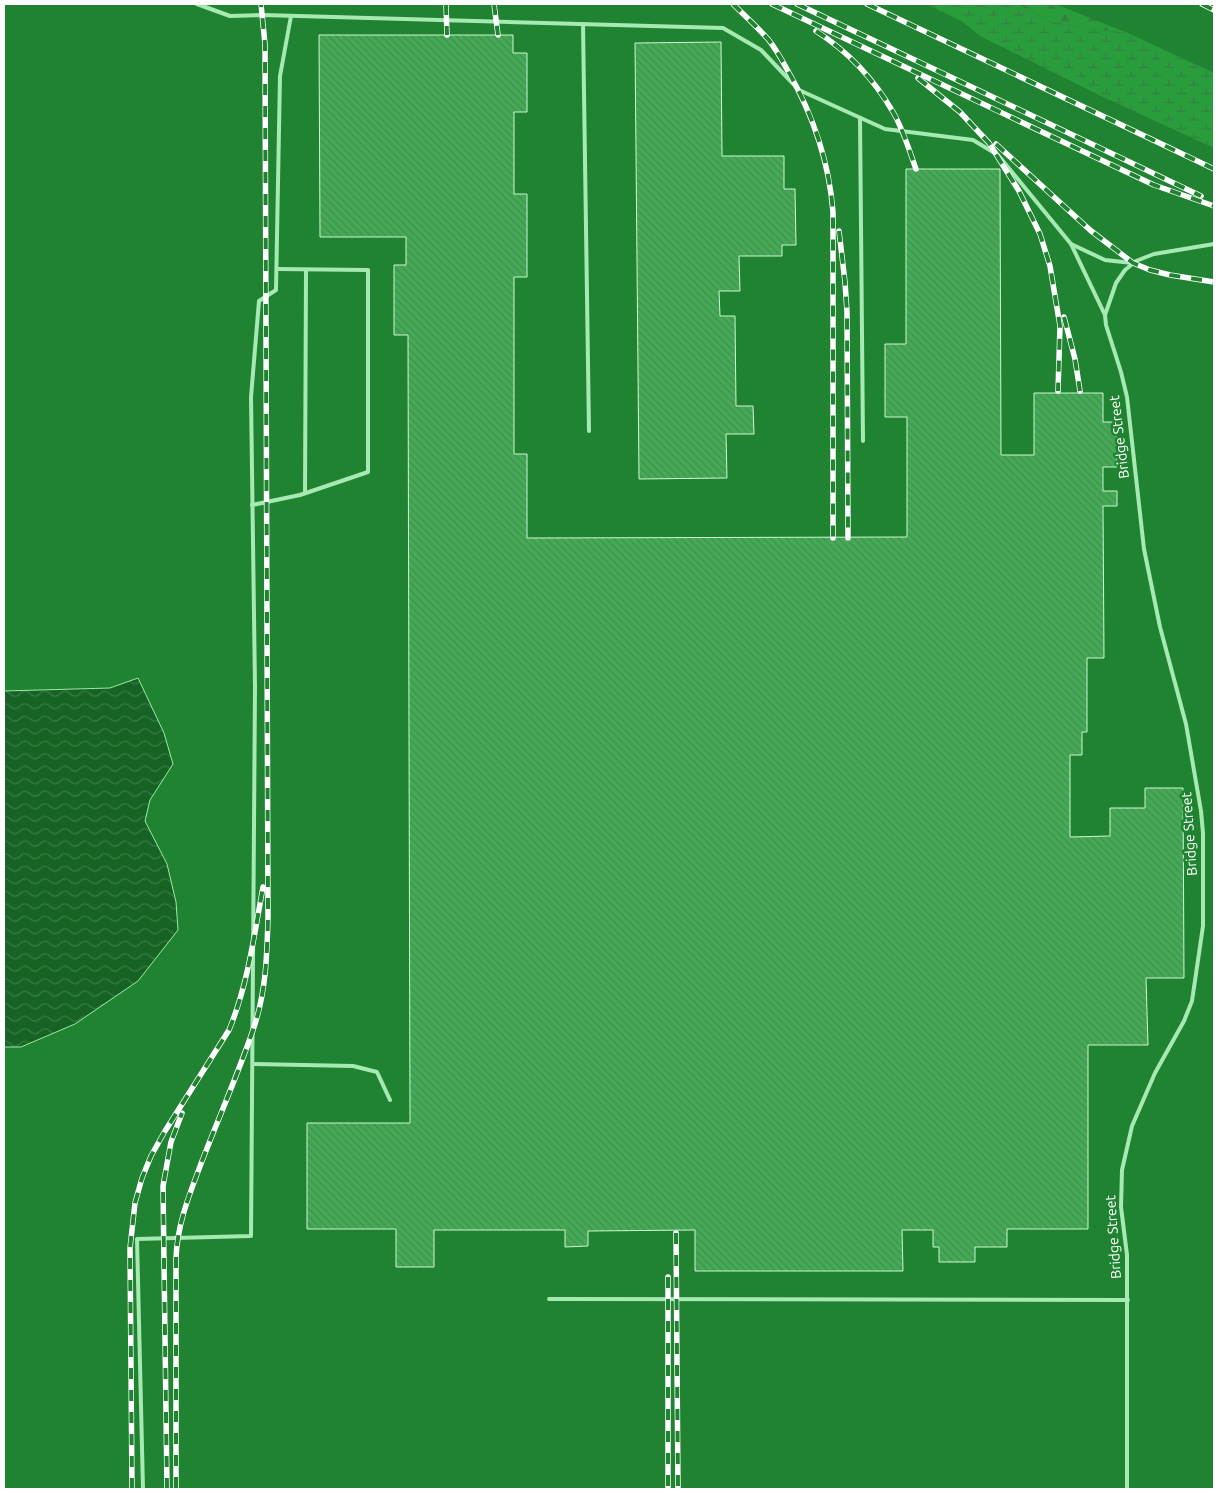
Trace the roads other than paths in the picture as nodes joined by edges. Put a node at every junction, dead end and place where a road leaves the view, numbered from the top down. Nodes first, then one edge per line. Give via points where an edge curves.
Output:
1 (197, 4) edge
2 (291, 16) junction
3 (583, 24) junction
4 (860, 118) junction
5 (1071, 244) junction
6 (1214, 244) edge
7 (1133, 263) junction
8 (277, 270) junction
9 (306, 270) junction
10 (1105, 315) junction
11 (589, 431) dead end
12 (863, 441) dead end
13 (305, 493) junction
14 (252, 505) junction
15 (253, 1064) junction
16 (390, 1100) dead end
17 (549, 1299) dead end
18 (1128, 1300) junction
19 (143, 1489) edge
20 (1127, 1489) edge

1 - 2 lane via 230,16
2 - 3 lane
2 - 8 lane via 280,76
3 - 4 lane via 723,28 761,50 799,90
3 - 11 lane
4 - 5 lane via 884,129 973,140 998,155
4 - 12 lane
5 - 7 lane via 1105,260
5 - 10 lane, Bridge Street
6 - 7 lane via 1154,254
7 - 10 lane via 1116,283
8 - 9 lane
8 - 14 lane via 276,290 259,302 250,397
9 - 13 lane
9 - 13 lane via 368,270 368,472
10 - 18 lane, Bridge Street via 1126,396 1144,549 1160,627 1186,724 1203,833 1203,926 1192,1001 1132,1126 1122,1170 1121,1207
13 - 14 lane
14 - 15 lane
15 - 16 lane via 353,1066 377,1072
15 - 19 lane via 251,1236 137,1239
17 - 18 lane
18 - 20 lane, Bridge Street

